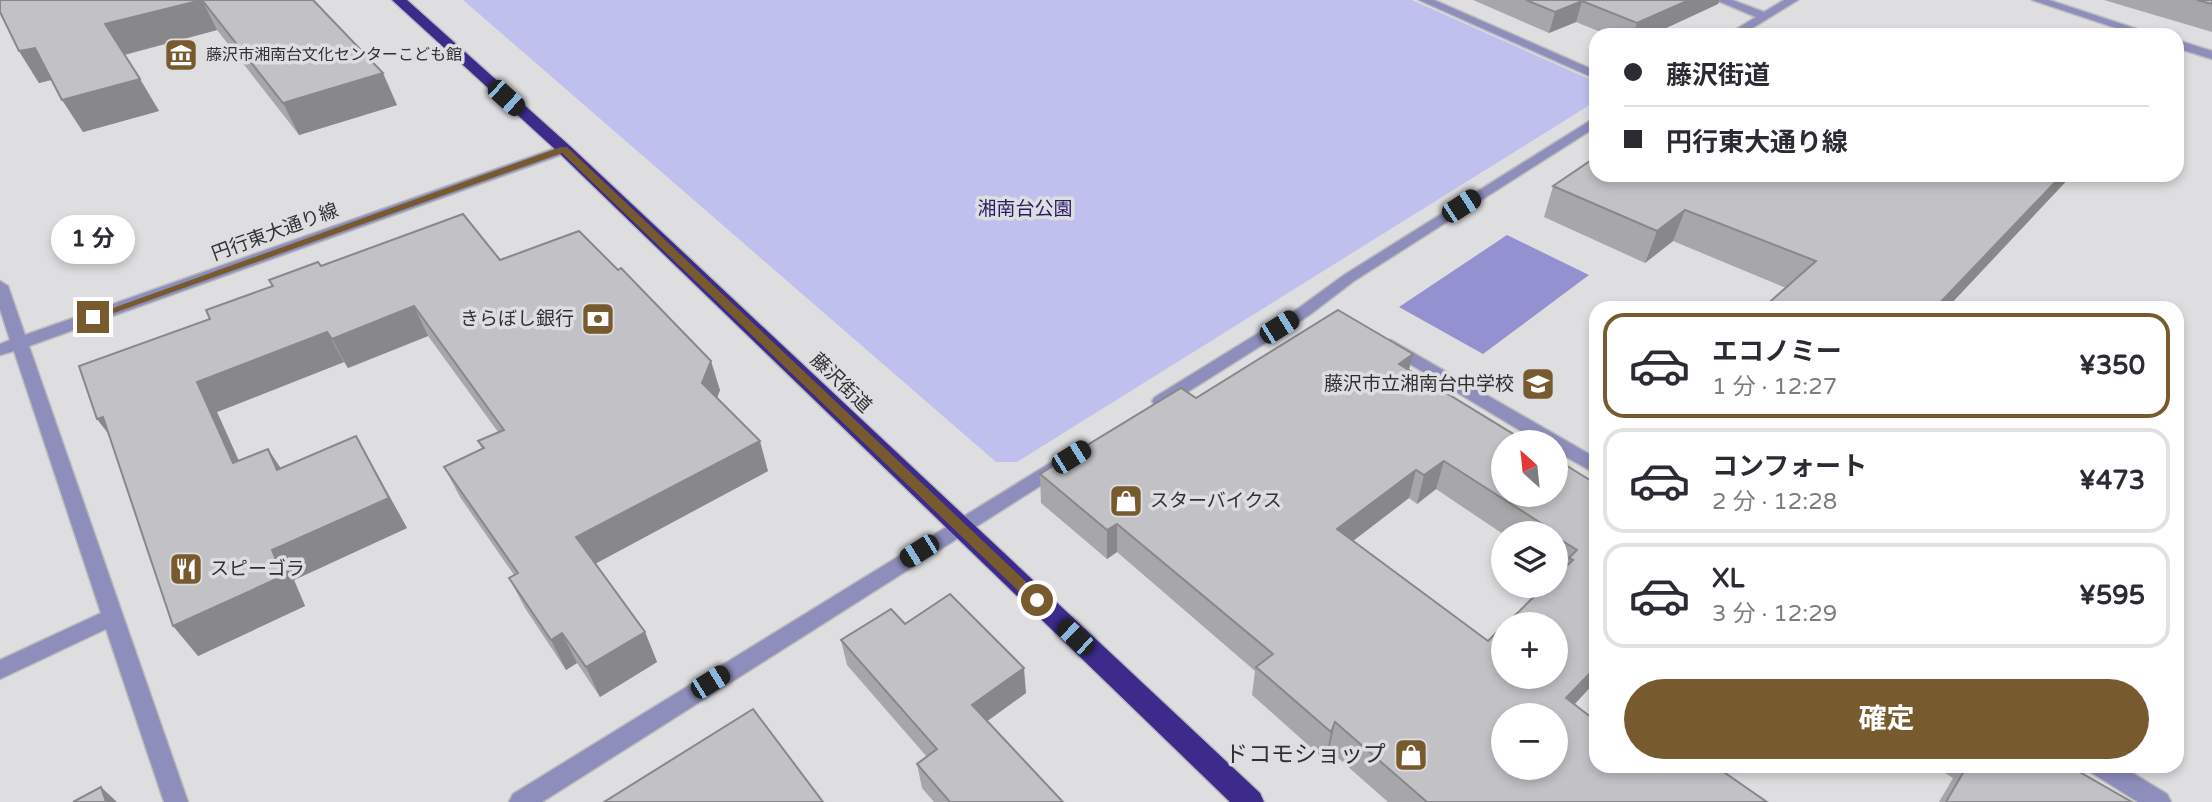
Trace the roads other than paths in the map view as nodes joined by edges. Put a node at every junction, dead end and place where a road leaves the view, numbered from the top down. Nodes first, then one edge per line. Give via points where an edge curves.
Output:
1 (399, 0) edge
2 (1425, 0) edge
3 (1722, 0) edge
4 (1792, 0) edge
5 (2038, 0) edge
6 (1764, 16) junction
7 (1744, 28) edge
8 (2127, 28) edge
9 (2184, 46) edge
10 (2212, 55) edge
11 (1589, 72) edge
12 (1589, 125) edge
13 (564, 149) junction
14 (0, 286) edge
15 (1380, 338) edge
16 (9, 347) edge
17 (1140, 414) edge
18 (1071, 457) edge
19 (1589, 463) edge
20 (958, 527) junction
21 (112, 617) junction
22 (0, 670) edge
23 (2112, 773) edge
24 (176, 802) edge
25 (521, 802) edge
26 (1250, 802) edge
27 (2160, 802) edge

1 - 13 highway, 藤沢街道
2 - 11 street
3 - 6 street
4 - 6 street
5 - 8 street
6 - 7 street
9 - 10 street
12 - 17 street via 1349,278 1324,305
13 - 16 street, 円行東大通り線
13 - 20 highway, 藤沢街道
14 - 16 street
15 - 19 street
16 - 21 street
18 - 20 street
20 - 25 street
20 - 26 highway, 藤沢街道
21 - 22 street
21 - 24 street
23 - 27 street

